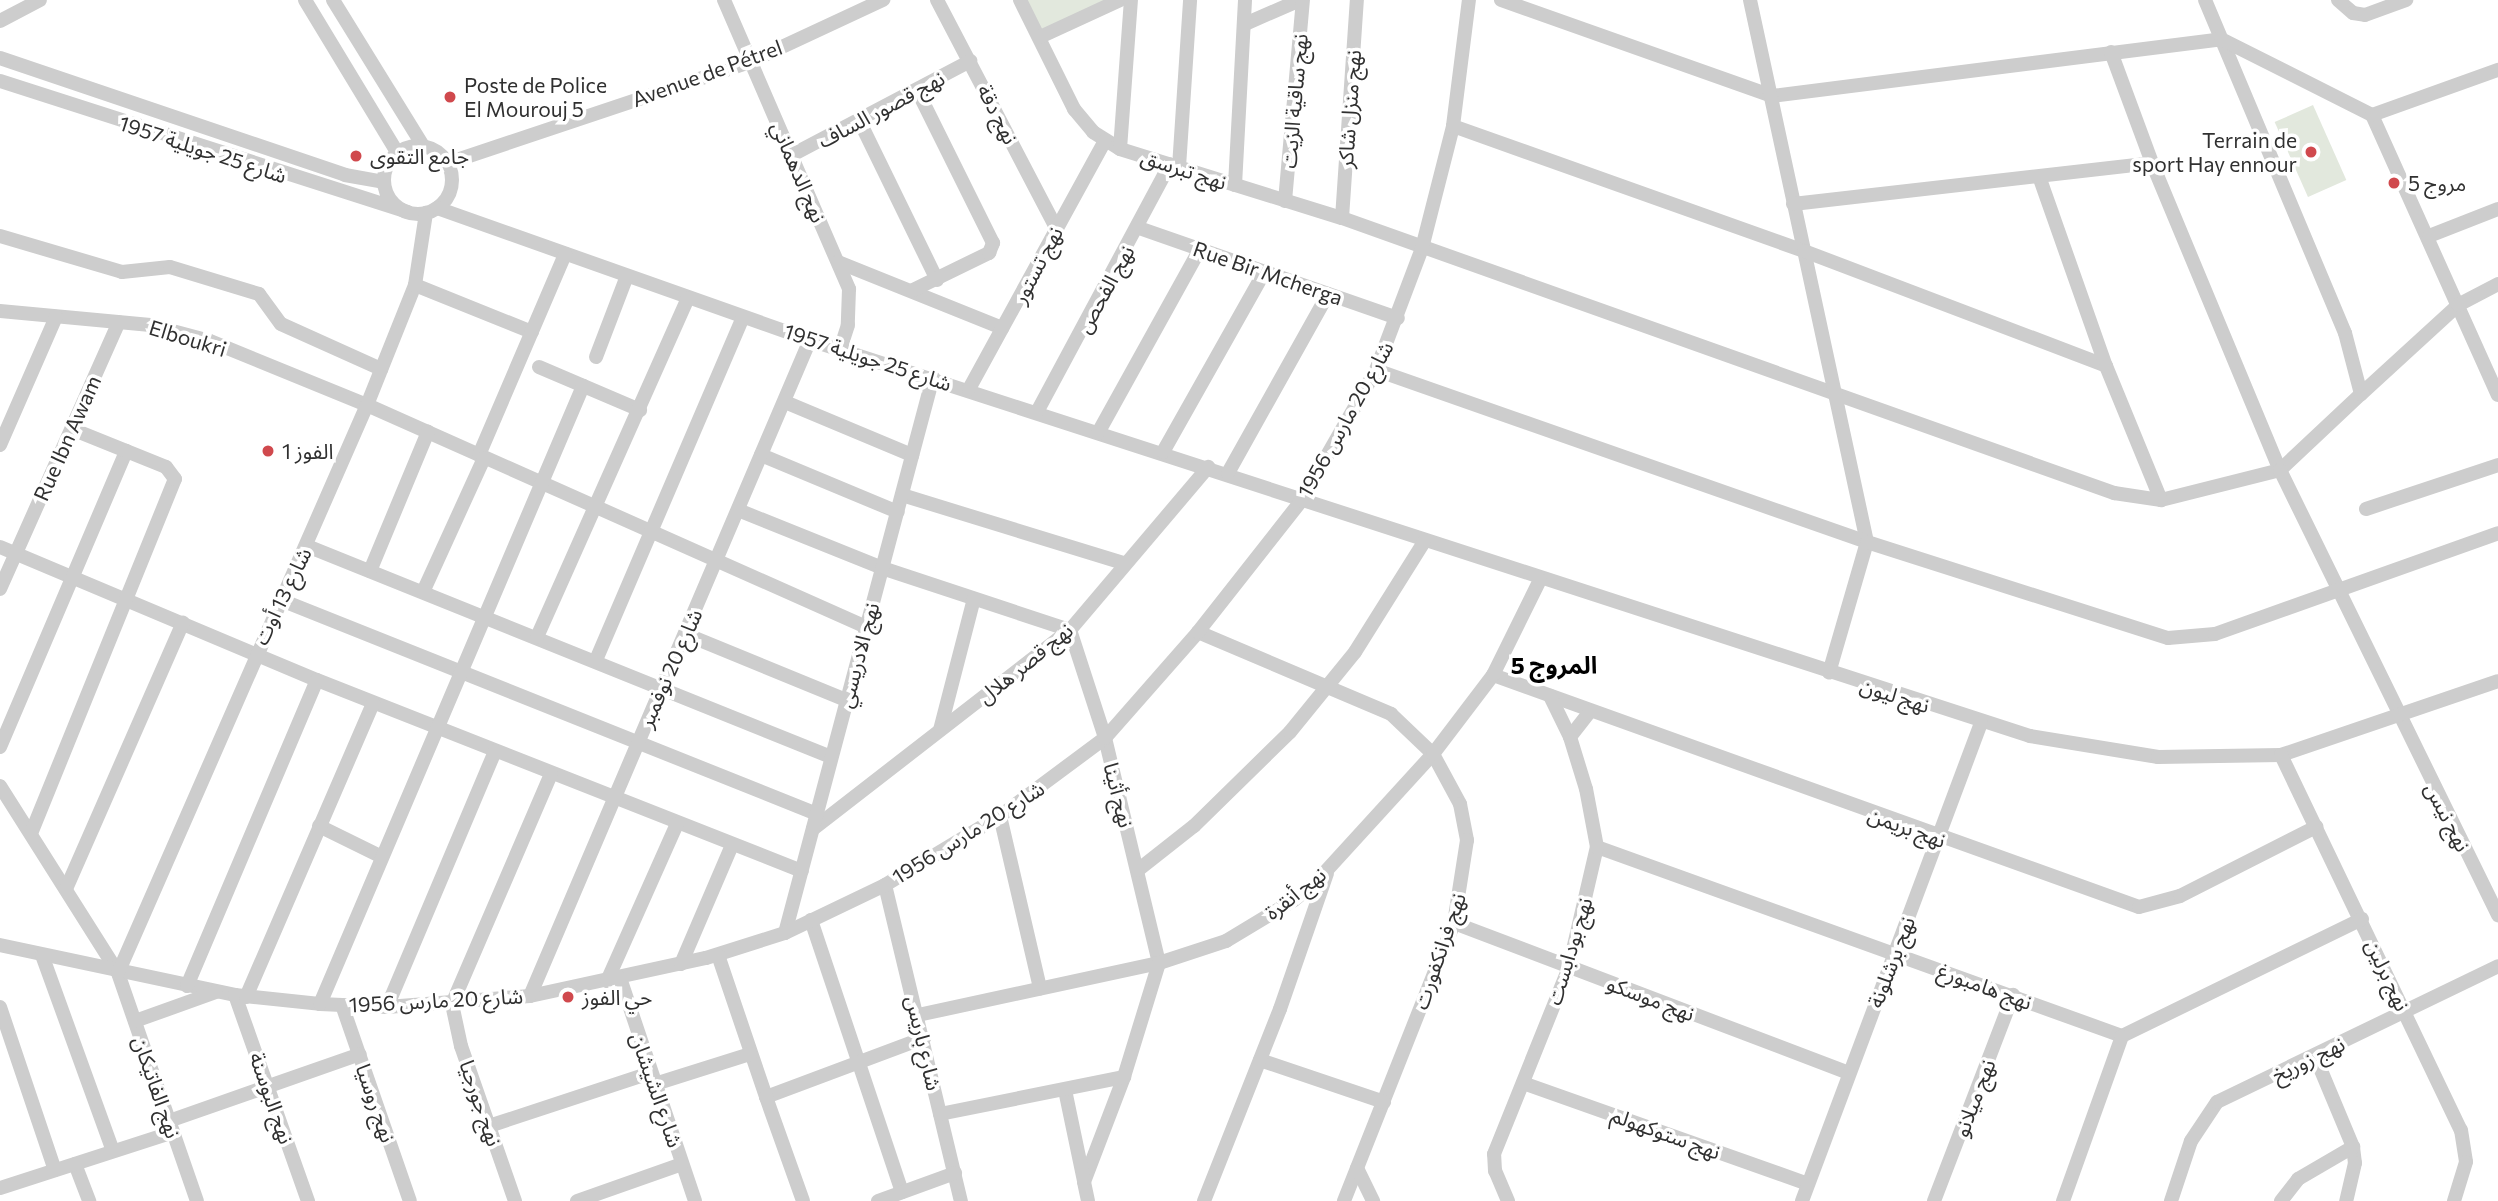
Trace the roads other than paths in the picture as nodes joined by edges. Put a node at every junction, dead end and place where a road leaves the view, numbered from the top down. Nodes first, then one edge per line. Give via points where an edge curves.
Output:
1 (40, 0) edge
2 (305, 0) edge
3 (333, 0) edge
4 (724, 0) edge
5 (883, 0) edge
6 (937, 0) edge
7 (1020, 0) edge
8 (1120, 0) edge
9 (1130, 0) edge
10 (1190, 0) edge
11 (1245, 0) edge
12 (1301, 0) edge
13 (1357, 0) edge
14 (1469, 0) edge
15 (1501, 0) edge
16 (1750, 0) edge
17 (2205, 0) edge
18 (2338, 0) edge
19 (2406, 0) edge
20 (0, 21) edge
21 (1245, 24) junction
22 (1040, 37) junction
23 (2221, 39) junction
24 (2111, 52) junction
25 (0, 58) edge
26 (752, 61) junction
27 (970, 61) junction
28 (2498, 70) edge
29 (0, 81) edge
30 (918, 92) junction
31 (1772, 96) junction
32 (2372, 115) junction
33 (859, 120) junction
34 (1453, 127) junction
35 (1105, 141) junction
36 (423, 146) junction
37 (1120, 149) junction
38 (397, 152) junction
39 (790, 156) junction
40 (448, 163) junction
41 (2152, 163) junction
42 (1175, 165) junction
43 (2040, 179) junction
44 (383, 183) junction
45 (1235, 185) junction
46 (1285, 201) junction
47 (1793, 204) junction
48 (2498, 209) edge
49 (431, 210) junction
50 (407, 212) junction
51 (1342, 218) junction
52 (1056, 228) junction
53 (1139, 228) junction
54 (0, 236) edge
55 (2429, 236) junction
56 (1422, 247) junction
57 (1200, 249) junction
58 (1804, 251) junction
59 (565, 254) junction
60 (838, 262) junction
61 (1265, 271) junction
62 (627, 276) junction
63 (937, 280) junction
64 (2498, 284) edge
65 (415, 285) junction
66 (913, 290) junction
67 (1328, 294) junction
68 (688, 298) junction
69 (2458, 305) junction
70 (0, 311) edge
71 (56, 317) junction
72 (743, 317) junction
73 (1398, 318) junction
74 (119, 322) junction
75 (1002, 328) junction
76 (532, 332) junction
77 (810, 340) junction
78 (840, 349) junction
79 (596, 357) dead end
80 (2106, 366) junction
81 (539, 367) dead end
82 (381, 369) junction
83 (1376, 370) junction
84 (933, 377) junction
85 (583, 386) junction
86 (969, 389) junction
87 (2361, 394) junction
88 (2498, 395) edge
89 (1836, 397) junction
90 (785, 402) junction
91 (367, 405) junction
92 (640, 410) junction
93 (1037, 412) junction
94 (72, 429) junction
95 (428, 432) junction
96 (1098, 433) junction
97 (0, 445) edge
98 (126, 451) junction
99 (1163, 452) junction
100 (761, 455) junction
101 (912, 455) junction
102 (482, 456) junction
103 (2498, 465) edge
104 (1208, 467) junction
105 (2280, 470) junction
106 (1228, 473) junction
107 (541, 483) junction
108 (902, 495) junction
109 (2161, 500) junction
110 (1301, 501) junction
111 (596, 508) junction
112 (2365, 509) dead end
113 (738, 510) junction
114 (898, 512) junction
115 (2498, 533) edge
116 (652, 534) junction
117 (1424, 542) junction
118 (1867, 542) junction
119 (307, 546) junction
120 (0, 547) edge
121 (15, 553) junction
122 (716, 562) junction
123 (1126, 564) junction
124 (882, 568) junction
125 (370, 571) junction
126 (1540, 579) junction
127 (72, 580) junction
128 (0, 589) edge
129 (423, 592) junction
130 (2338, 593) junction
131 (281, 600) junction
132 (974, 600) junction
133 (128, 602) junction
134 (486, 616) junction
135 (183, 624) junction
136 (866, 626) junction
137 (1070, 630) junction
138 (1198, 632) junction
139 (685, 634) junction
140 (537, 637) junction
141 (256, 652) junction
142 (596, 660) junction
143 (461, 669) junction
144 (1829, 673) junction
145 (1493, 675) junction
146 (317, 680) junction
147 (2497, 684) edge
148 (662, 686) junction
149 (1329, 686) junction
150 (1550, 696) junction
151 (846, 700) junction
152 (373, 703) junction
153 (1590, 711) junction
154 (2399, 718) junction
155 (1981, 723) junction
156 (435, 727) junction
157 (940, 730) junction
158 (1570, 737) junction
159 (1105, 738) junction
160 (638, 740) junction
161 (0, 747) edge
162 (495, 751) junction
163 (1433, 754) junction
164 (2281, 755) junction
165 (831, 757) junction
166 (551, 774) junction
167 (0, 786) edge
168 (614, 800) junction
169 (1000, 816) junction
170 (815, 821) junction
171 (677, 824) junction
172 (319, 826) junction
173 (2316, 827) junction
174 (32, 831) junction
175 (1938, 838) junction
176 (732, 845) junction
177 (1597, 847) junction
178 (380, 856) junction
179 (1328, 868) junction
180 (1138, 870) junction
181 (802, 871) junction
182 (885, 885) junction
183 (66, 889) junction
184 (2498, 915) edge
185 (2362, 919) junction
186 (811, 920) junction
187 (1454, 923) junction
188 (785, 933) junction
189 (0, 946) edge
190 (1894, 953) junction
191 (42, 955) junction
192 (718, 955) junction
193 (1159, 963) junction
194 (681, 964) junction
195 (2498, 966) edge
196 (1569, 967) junction
197 (118, 973) junction
198 (613, 980) junction
199 (187, 986) junction
200 (1040, 988) junction
201 (216, 992) junction
202 (2013, 995) junction
203 (241, 996) junction
204 (530, 996) junction
205 (320, 1004) junction
206 (452, 1004) junction
207 (342, 1005) junction
208 (387, 1007) junction
209 (2405, 1011) junction
210 (918, 1015) junction
211 (2, 1016) edge
212 (135, 1021) junction
213 (2122, 1036) junction
214 (924, 1038) junction
215 (360, 1054) junction
216 (750, 1054) junction
217 (2315, 1056) junction
218 (1260, 1060) junction
219 (858, 1062) junction
220 (1848, 1073) junction
221 (1124, 1077) junction
222 (652, 1078) junction
223 (1523, 1083) junction
224 (268, 1086) junction
225 (1065, 1090) junction
226 (766, 1097) junction
227 (1384, 1102) junction
228 (940, 1114) junction
229 (171, 1126) junction
230 (489, 1126) junction
231 (2353, 1147) junction
232 (113, 1151) junction
233 (75, 1164) junction
234 (682, 1164) junction
235 (1357, 1168) junction
236 (55, 1170) junction
237 (954, 1173) junction
238 (1084, 1182) junction
239 (1808, 1184) junction
240 (0, 1188) edge
241 (902, 1192) junction
242 (606, 1196) edge
243 (89, 1201) edge
244 (197, 1201) edge
245 (308, 1201) edge
246 (410, 1201) edge
247 (515, 1201) edge
248 (577, 1201) edge
249 (695, 1201) edge
250 (803, 1201) edge
251 (878, 1201) edge
252 (961, 1201) edge
253 (1088, 1201) edge
254 (1204, 1201) edge
255 (1344, 1201) edge
256 (1373, 1201) edge
257 (1508, 1201) edge
258 (1802, 1201) edge
259 (1934, 1201) edge
260 (2063, 1201) edge
261 (2171, 1201) edge
262 (2281, 1201) edge
263 (2346, 1201) edge
264 (2454, 1201) edge

1 - 20 street
2 - 38 street
3 - 36 street
4 - 26 street, نهج الدهماني
5 - 26 street, Avenue de Pétrel
6 - 27 street, نهج دقة
7 - 22 street, نهج تبرسق
8 - 22 street
9 - 37 street
10 - 42 street
11 - 21 street
12 - 21 street
12 - 46 street, نهج ساقية الزيت
13 - 51 street, نهج منزل شاكر
14 - 34 street, شارع 20 مارس 1956
15 - 31 street
16 - 31 street
17 - 23 street
18 - 19 street via 2353,13 2365,15
21 - 45 street
22 - 35 street, نهج تبرسق via 1074,109
23 - 24 street
23 - 32 street
23 - 87 street via 2345,333
24 - 31 street
24 - 41 street, نهج نيس
25 - 44 street, شارع 25 جويلية 1957 via 345,176
26 - 39 street, نهج الدهماني
26 - 40 street, Avenue de Pétrel
27 - 30 street, نهج قصور الساف
27 - 52 street, نهج دقة
28 - 32 street
29 - 50 street, شارع 25 جويلية 1957
30 - 33 street, نهج قصور الساف
30 - 63 street via 991,236 989,253
31 - 47 street
32 - 55 street
33 - 39 street, نهج قصور الساف
33 - 63 street
34 - 56 street, شارع 20 مارس 1956
34 - 58 street
35 - 37 street, نهج تبرسق
35 - 52 street, نهج تستور
36 - 38 street
36 - 40 street
37 - 42 street, نهج تبرسق
38 - 44 street via 384,171
39 - 60 street, نهج الدهماني
40 - 49 street via 451,188
41 - 43 street
41 - 105 street, نهج نيس
42 - 45 street, نهج تبرسق
42 - 53 street, نهج الفحص
43 - 47 street
43 - 80 street
44 - 50 street via 387,195
45 - 46 street, نهج تبرسق
46 - 51 street, نهج تبرسق
47 - 58 street
48 - 55 street
49 - 50 street
49 - 59 street, شارع 25 جويلية 1957
49 - 65 street, شارع 13 أوت
51 - 56 street, نهج تبرسق
52 - 75 street, نهج تستور
53 - 57 street, Rue Bir Mcherga
53 - 93 street, نهج الفحص
54 - 82 street via 122,272 170,267 259,294 281,324
55 - 69 street
56 - 73 street, شارع 20 مارس 1956
56 - 89 street, نهج تبرسق
57 - 61 street, Rue Bir Mcherga
57 - 96 street
58 - 80 street
58 - 89 street
59 - 62 street, شارع 25 جويلية 1957
59 - 76 street
60 - 66 street
60 - 78 street, نهج الدهماني via 850,306
61 - 67 street, Rue Bir Mcherga
61 - 99 street
62 - 68 street, شارع 25 جويلية 1957
62 - 79 street
63 - 66 street
64 - 69 street
65 - 76 street
65 - 82 street, شارع 13 أوت
66 - 75 street
67 - 73 street, Rue Bir Mcherga
67 - 106 street
68 - 72 street, شارع 25 جويلية 1957
68 - 92 street
69 - 87 street
69 - 88 street
70 - 71 street, Elboukri
71 - 74 street, Elboukri
71 - 97 street
72 - 77 street, شارع 25 جويلية 1957
72 - 116 street
73 - 83 street, شارع 20 مارس 1956
74 - 91 street, Elboukri via 210,341
74 - 94 street, Rue Ibn Awam
75 - 86 street, نهج تستور
76 - 102 street
77 - 78 street, شارع 25 جويلية 1957
77 - 90 street, شارع 20 نوفمبر
78 - 84 street, شارع 25 جويلية 1957
80 - 109 street
81 - 85 street
82 - 91 street, شارع 13 أوت
83 - 110 street, شارع 20 مارس 1956
83 - 118 street
84 - 86 street, شارع 25 جويلية 1957
84 - 101 street, نهج الادريسي
85 - 92 street
85 - 107 street
86 - 93 street, شارع 25 جويلية 1957
87 - 105 street
89 - 109 street, نهج تبرسق via 2114,493
89 - 118 street
90 - 100 street, شارع 20 نوفمبر
90 - 101 street
91 - 95 street, Elboukri
91 - 119 street, شارع 13 أوت
92 - 111 street
93 - 96 street, شارع 25 جويلية 1957
94 - 98 street
94 - 121 street, Rue Ibn Awam
95 - 102 street, Elboukri
95 - 125 street
96 - 99 street, شارع 25 جويلية 1957
98 - 127 street
98 - 133 street via 166,467 175,479
99 - 104 street, شارع 25 جويلية 1957
100 - 113 street, شارع 20 نوفمبر
100 - 114 street
101 - 108 street, نهج الادريسي
102 - 107 street, Elboukri
102 - 129 street
103 - 112 street
104 - 106 street, شارع 25 جويلية 1957
104 - 123 street, نهج قصر هلال
105 - 109 street
105 - 130 street, نهج نيس
106 - 110 street, شارع 25 جويلية 1957
107 - 111 street, Elboukri
107 - 134 street
108 - 114 street, نهج الادريسي
108 - 123 street
110 - 117 street, نهج ليون
110 - 138 street, شارع 20 مارس 1956
111 - 116 street, Elboukri
111 - 140 street
113 - 122 street, شارع 20 نوفمبر
113 - 124 street
114 - 124 street, نهج الادريسي
115 - 130 street
116 - 122 street, Elboukri
116 - 142 street
117 - 126 street, نهج ليون
117 - 149 street
118 - 130 street via 2168,638 2215,634
118 - 144 street
119 - 125 street
119 - 131 street, شارع 13 أوت
120 - 121 street
121 - 127 street
121 - 128 street, Rue Ibn Awam
122 - 136 street, Elboukri
122 - 139 street, شارع 20 نوفمبر
123 - 137 street, نهج قصر هلال
124 - 132 street
124 - 136 street, نهج الادريسي
125 - 129 street
126 - 144 street, نهج ليون
126 - 145 street, نهج أنقرة
127 - 133 street
127 - 161 street
129 - 134 street
130 - 154 street, نهج نيس
131 - 141 street, شارع 13 أوت
131 - 143 street
132 - 137 street
132 - 157 street
133 - 135 street
133 - 174 street
134 - 140 street
134 - 143 street
135 - 141 street
135 - 183 street
136 - 151 street, نهج الادريسي
137 - 157 street, نهج قصر هلال
137 - 159 street, نهج أثينا
138 - 149 street, نهج فرانكفورت
138 - 159 street, شارع 20 مارس 1956
139 - 148 street, شارع 20 نوفمبر
139 - 151 street
140 - 142 street
141 - 146 street
141 - 197 street, شارع 13 أوت
142 - 148 street
143 - 156 street
143 - 160 street
144 - 155 street, نهج ليون
145 - 150 street, نهج بريمن
145 - 163 street, نهج أنقرة
146 - 152 street
146 - 199 street
147 - 154 street, نهج ليون
148 - 160 street, شارع 20 نوفمبر
148 - 165 street
149 - 163 street, نهج فرانكفورت via 1391,714
149 - 180 street via 1243,781
150 - 153 street, نهج بريمن
150 - 158 street, نهج بودابست
151 - 165 street, نهج الادريسي
152 - 156 street
152 - 172 street
153 - 158 street
153 - 175 street, نهج بريمن
154 - 164 street, نهج ليون
154 - 184 street, نهج نيس
155 - 164 street, نهج ليون via 2114,753 2229,758
155 - 175 street, نهج برشلونة
156 - 162 street
156 - 178 street
157 - 170 street, نهج قصر هلال
158 - 177 street, نهج بودابست
159 - 169 street, شارع 20 مارس 1956
159 - 180 street, نهج أثينا
160 - 168 street, شارع 20 نوفمبر
160 - 170 street
162 - 166 street
162 - 208 street
163 - 179 street, نهج أنقرة
163 - 187 street, نهج فرانكفورت via 1460,804 1467,840
164 - 173 street, نهج برلين
165 - 170 street, نهج الادريسي
166 - 168 street
166 - 206 street
167 - 174 street, نهج الفاتيكان
168 - 171 street
168 - 204 street, شارع 20 نوفمبر
169 - 182 street, شارع 20 مارس 1956
169 - 200 street
170 - 181 street, نهج الادريسي
171 - 176 street
171 - 198 street
172 - 178 street
172 - 203 street
173 - 175 street, نهج بريمن via 2150,908 2119,903
173 - 185 street, نهج برلين
174 - 183 street, نهج الفاتيكان
175 - 190 street, نهج برشلونة
176 - 181 street
176 - 194 street
177 - 190 street, نهج هامبورغ
177 - 196 street, نهج بودابست
178 - 205 street
179 - 193 street, نهج أنقرة via 1294,900 1226,941
179 - 218 street
180 - 193 street, نهج أثينا
181 - 188 street, نهج الادريسي
182 - 186 street, شارع 20 مارس 1956
182 - 210 street, شارع باريس
183 - 197 street, نهج الفاتيكان
185 - 209 street, نهج برلين
185 - 213 street
186 - 188 street, شارع 20 مارس 1956
186 - 219 street
187 - 196 street, نهج موسكو
187 - 227 street, نهج فرانكفورت
188 - 192 street, شارع 20 مارس 1956
189 - 191 street, شارع 20 مارس 1956
190 - 202 street, نهج هامبورغ
190 - 220 street, نهج برشلونة
191 - 197 street, شارع 20 مارس 1956
191 - 232 street
192 - 194 street, شارع 20 مارس 1956
192 - 216 street
193 - 200 street, نهج أنقرة
193 - 221 street
194 - 198 street, شارع 20 مارس 1956
195 - 209 street, نهج زوريخ
196 - 220 street, نهج موسكو
196 - 223 street, نهج بودابست
197 - 199 street, شارع 20 مارس 1956
197 - 212 street, نهج الفاتيكان
198 - 204 street, شارع 20 مارس 1956
198 - 222 street, شارع الشيشان
199 - 201 street, شارع 20 مارس 1956
200 - 210 street, نهج أنقرة
201 - 203 street, شارع 20 مارس 1956
201 - 212 street
202 - 213 street, نهج هامبورغ
202 - 259 street, نهج ميلانو
203 - 205 street, شارع 20 مارس 1956
203 - 224 street, نهج البوسنة
204 - 206 street, شارع 20 مارس 1956
205 - 207 street, شارع 20 مارس 1956
206 - 208 street, شارع 20 مارس 1956
206 - 230 street, نهج جورجيا via 461,1046
207 - 208 street, شارع 20 مارس 1956
207 - 215 street, نهج روسيا
209 - 217 street, نهج زوريخ
209 - 264 street, نهج برلين via 2461,1130 2466,1162
210 - 214 street, شارع باريس
211 - 236 street
212 - 229 street, نهج الفاتيكان
213 - 260 street
214 - 219 street
214 - 228 street, شارع باريس
215 - 224 street
215 - 246 street, نهج روسيا
216 - 222 street
216 - 226 street
217 - 231 street
217 - 261 street, نهج زوريخ via 2217,1102 2191,1141
218 - 227 street
218 - 254 street
219 - 226 street
219 - 241 street
220 - 239 street, نهج برشلونة
221 - 225 street
221 - 238 street
222 - 230 street
222 - 234 street, شارع الشيشان
223 - 239 street, نهج ستوكهولم
223 - 257 street, نهج بودابست via 1494,1154 1495,1171
224 - 229 street
224 - 245 street, نهج البوسنة
225 - 228 street
225 - 238 street
226 - 250 street
227 - 235 street, نهج فرانكفورت
228 - 237 street, شارع باريس
229 - 232 street
229 - 244 street, نهج الفاتيكان
230 - 247 street, نهج جورجيا
231 - 262 street via 2298,1179
231 - 263 street via 2355,1163
232 - 233 street
233 - 236 street
233 - 243 street
234 - 242 street
234 - 249 street, شارع الشيشان
235 - 255 street, نهج فرانكفورت
235 - 256 street
236 - 240 street
237 - 241 street
237 - 252 street, شارع باريس
238 - 253 street
239 - 258 street, نهج برشلونة
241 - 251 street
242 - 248 street

